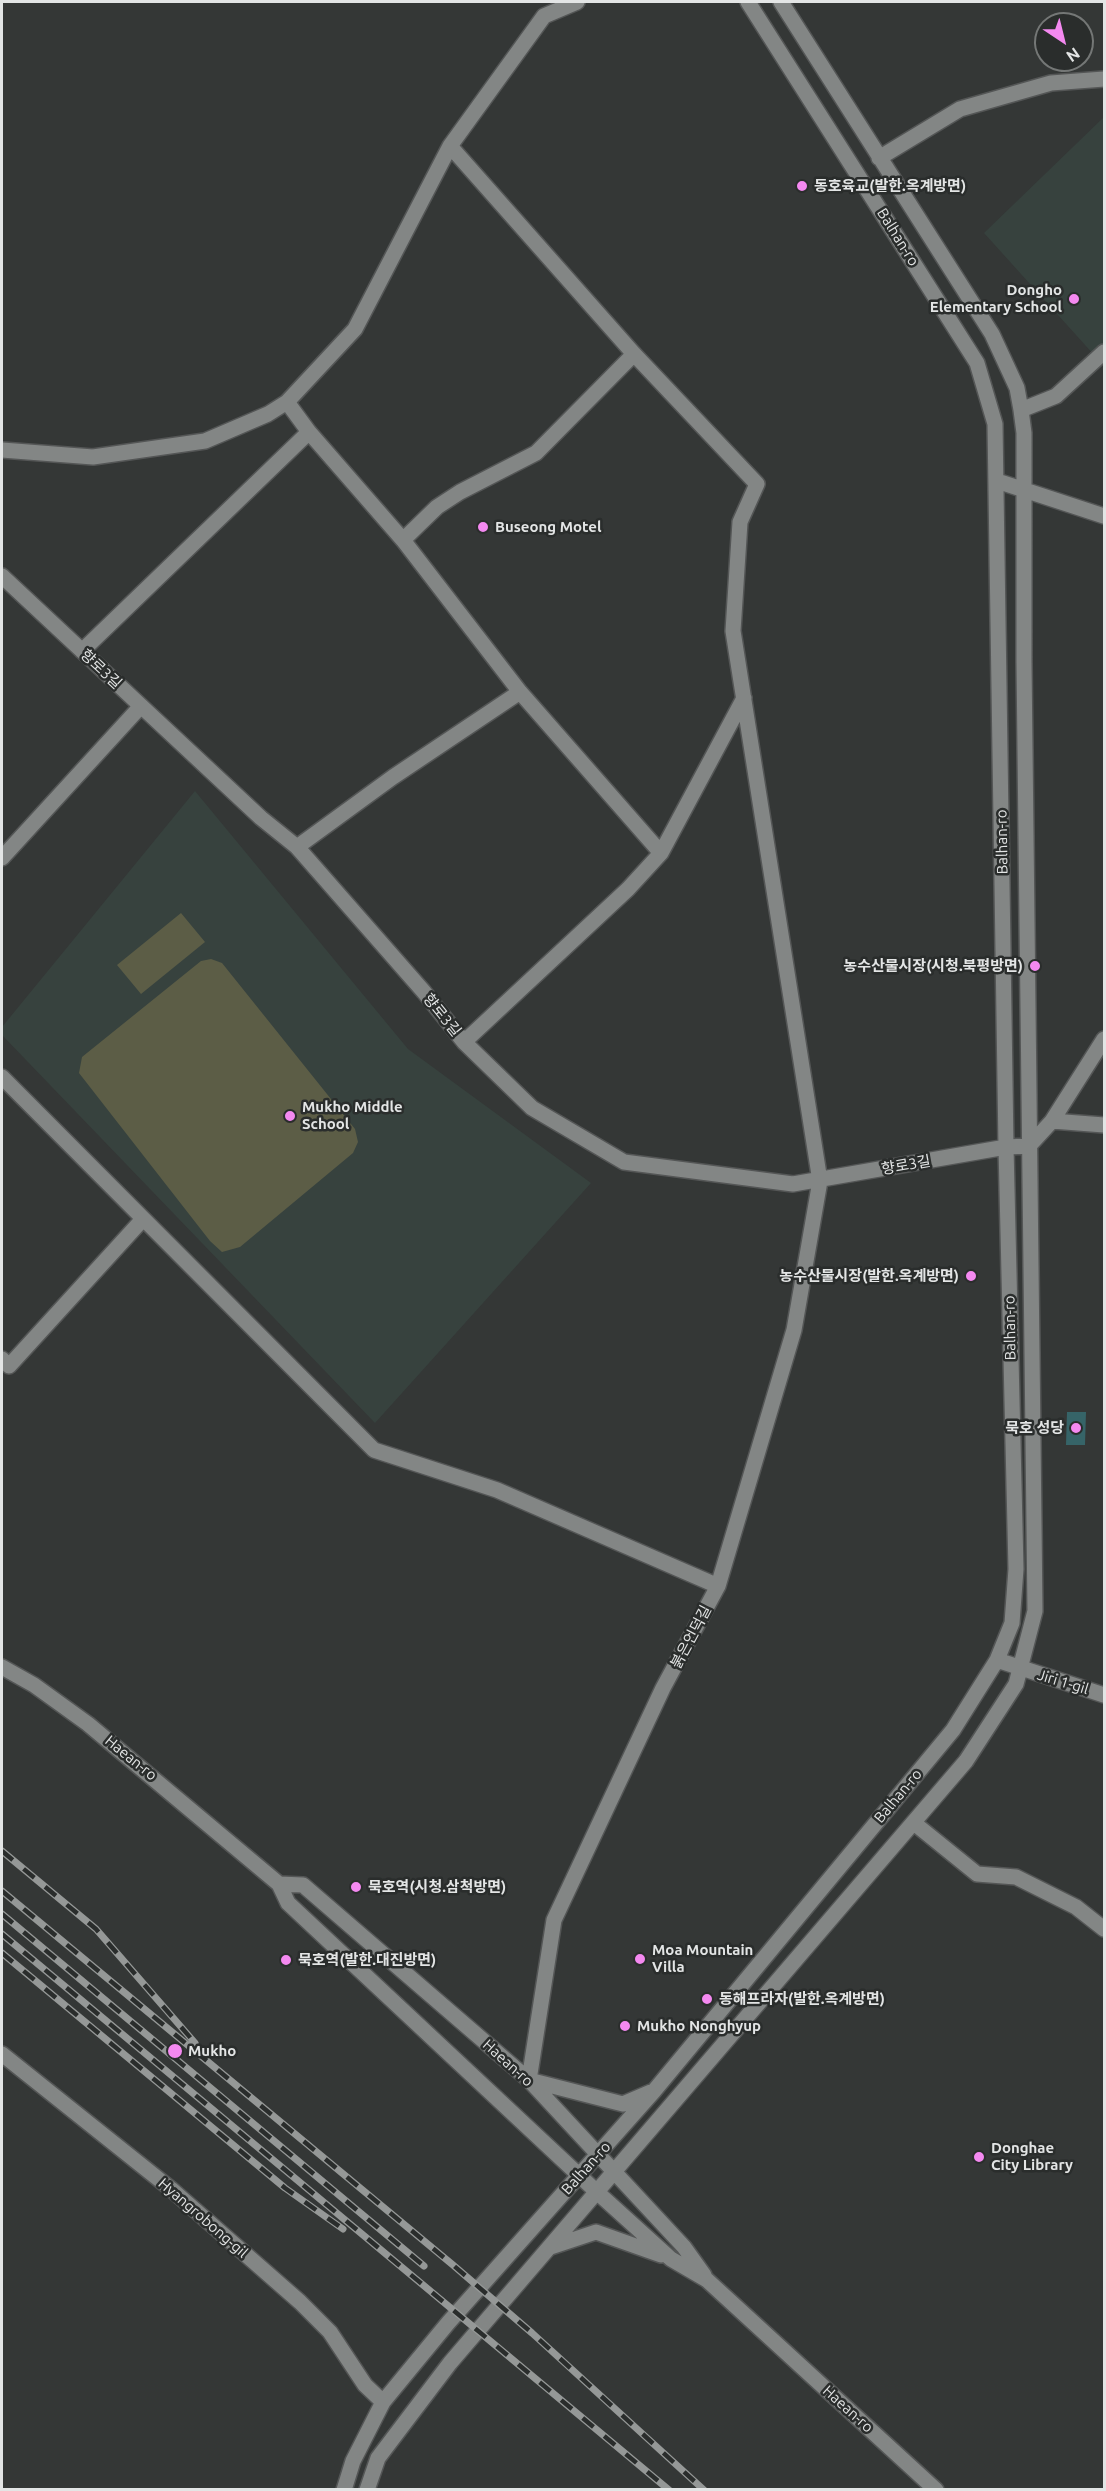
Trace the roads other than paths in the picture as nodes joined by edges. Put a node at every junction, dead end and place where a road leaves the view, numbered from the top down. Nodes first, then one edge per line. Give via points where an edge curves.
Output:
1 (577, 2) edge
2 (748, 2) edge
3 (781, 2) edge
4 (1104, 79) edge
5 (450, 146) junction
6 (879, 158) junction
7 (1104, 352) edge
8 (634, 354) junction
9 (287, 402) junction
10 (1021, 410) junction
11 (309, 432) junction
12 (2, 450) edge
13 (997, 482) junction
14 (1024, 490) junction
15 (1104, 516) edge
16 (403, 540) junction
17 (2, 576) edge
18 (82, 651) junction
19 (520, 692) junction
20 (744, 698) junction
21 (141, 706) junction
22 (297, 847) junction
23 (661, 853) junction
24 (2, 858) edge
25 (1104, 1039) edge
26 (464, 1042) junction
27 (2, 1077) edge
28 (1052, 1121) junction
29 (1104, 1125) edge
30 (1029, 1146) junction
31 (1006, 1147) junction
32 (820, 1181) junction
33 (143, 1219) junction
34 (2, 1359) edge
35 (718, 1586) junction
36 (997, 1660) junction
37 (2, 1667) edge
38 (1022, 1669) junction
39 (1104, 1695) edge
40 (914, 1823) junction
41 (279, 1884) junction
42 (1104, 1929) edge
43 (2, 2054) edge
44 (529, 2080) junction
45 (654, 2091) junction
46 (598, 2156) junction
47 (615, 2173) junction
48 (580, 2175) junction
49 (598, 2193) junction
50 (551, 2247) junction
51 (671, 2259) junction
52 (707, 2280) junction
53 (383, 2402) junction
54 (344, 2490) edge
55 (368, 2490) edge
56 (936, 2490) edge

1 - 5 street via 544,16
2 - 13 street, Balhan-ro via 977,363 995,424
3 - 6 street, Balhan-ro
4 - 6 street via 1051,83 960,109
5 - 8 street
5 - 9 street via 355,329
6 - 10 street, Balhan-ro via 992,334 1017,387
7 - 10 street via 1056,396
8 - 16 street via 536,453 437,507
8 - 20 street, 붉은언덕길 via 757,484 740,522 734,609 733,631
9 - 11 street
9 - 12 street via 205,441 93,457
10 - 14 street, Balhan-ro
11 - 16 street
11 - 18 street
13 - 14 street
13 - 31 street, Balhan-ro
14 - 15 street
14 - 30 street, Balhan-ro
16 - 19 street
17 - 18 street, 향로3길
18 - 21 street, 향로3길
19 - 22 street
19 - 23 street
20 - 23 street
20 - 32 street, 붉은언덕길
21 - 22 street, 향로3길
21 - 24 street
22 - 26 street, 향로3길
23 - 26 street via 628,889
25 - 28 street
26 - 32 street, 향로3길 via 532,1108 624,1162 793,1184
27 - 33 street
28 - 29 street
28 - 30 street
30 - 31 street, 향로3길
30 - 38 street, Balhan-ro via 1035,1611
31 - 32 street, 향로3길
31 - 36 street, Balhan-ro via 1016,1599 1012,1623
32 - 35 street, 붉은언덕길 via 794,1330
33 - 34 street via 9,1366
33 - 35 street via 374,1450 497,1490
35 - 44 street, 붉은언덕길 via 663,1688 554,1920
36 - 38 street, Jiri 1-gil
36 - 45 street, Balhan-ro via 953,1730
37 - 41 street, Haean-ro via 88,1724
38 - 39 street, Jiri 1-gil
38 - 40 street, Balhan-ro via 966,1761
40 - 42 street via 977,1874 1016,1877 1076,1907
40 - 47 street, Balhan-ro
41 - 44 street, Haean-ro via 303,1885
41 - 48 street, Haean-ro via 288,1903
43 - 53 street, Hyangrobong-gil via 171,2189 300,2302 330,2332 365,2385
44 - 45 street via 623,2104
44 - 46 street, Haean-ro
45 - 46 street, Balhan-ro
46 - 47 street, Haean-ro
46 - 48 street, Balhan-ro
47 - 49 street, Balhan-ro
47 - 52 street, Haean-ro via 684,2247
48 - 49 street, Haean-ro
48 - 53 street, Balhan-ro
49 - 50 street, Balhan-ro
49 - 51 street, Haean-ro
50 - 51 street via 596,2232
50 - 55 street, Balhan-ro via 450,2363 378,2458
51 - 52 street, Haean-ro
52 - 56 street, Haean-ro
53 - 54 street, Balhan-ro via 353,2461

